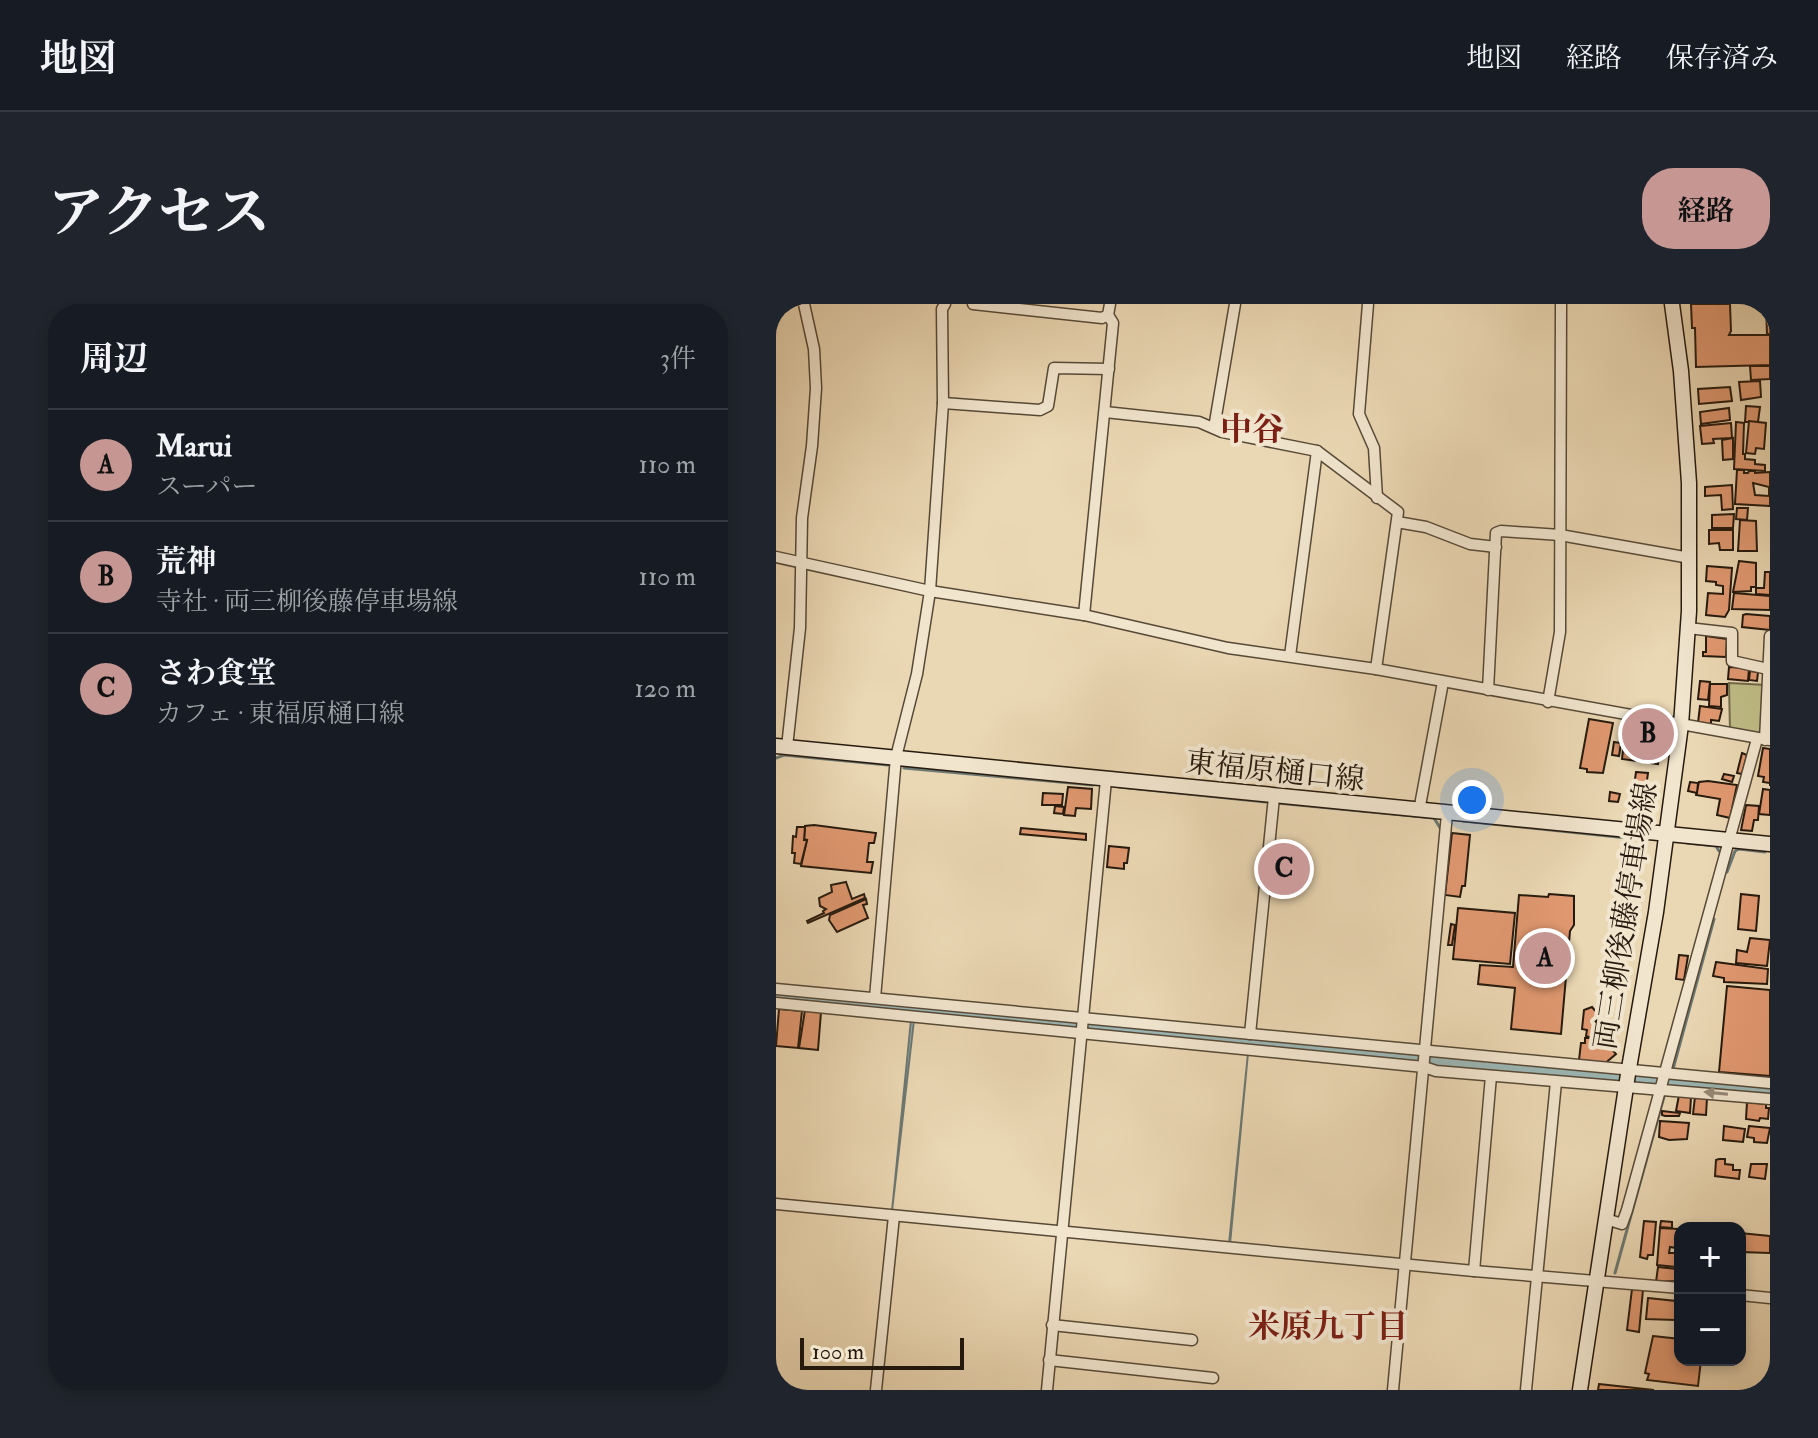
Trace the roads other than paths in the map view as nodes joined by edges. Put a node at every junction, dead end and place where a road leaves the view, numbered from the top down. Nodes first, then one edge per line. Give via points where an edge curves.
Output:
1 (804, 304) edge
2 (943, 304) edge
3 (973, 304) edge
4 (1235, 304) edge
5 (1368, 304) edge
6 (1561, 304) edge
7 (1672, 304) edge
8 (1109, 310) edge
9 (1109, 369) junction
10 (943, 403) junction
11 (1105, 412) junction
12 (1214, 428) junction
13 (1317, 451) junction
14 (1377, 498) junction
15 (1397, 522) junction
16 (1560, 535) junction
17 (1496, 547) junction
18 (776, 557) edge
19 (1690, 558) junction
20 (802, 563) junction
21 (930, 591) junction
22 (1084, 615) junction
23 (1688, 628) junction
24 (1770, 636) edge
25 (1290, 656) junction
26 (1376, 669) junction
27 (1768, 669) junction
28 (1443, 682) junction
29 (1488, 690) junction
30 (1548, 702) junction
31 (1681, 725) junction
32 (1764, 740) edge
33 (782, 747) edge
34 (896, 757) junction
35 (1106, 780) junction
36 (1274, 797) junction
37 (1419, 811) junction
38 (1447, 814) junction
39 (1666, 834) junction
40 (1729, 840) junction
41 (1770, 844) edge
42 (776, 989) edge
43 (875, 998) junction
44 (776, 1003) edge
45 (1084, 1019) junction
46 (1083, 1033) junction
47 (1250, 1034) junction
48 (1426, 1052) junction
49 (1424, 1067) junction
50 (1491, 1076) junction
51 (1627, 1079) junction
52 (1665, 1081) junction
53 (1556, 1082) junction
54 (1770, 1083) edge
55 (1770, 1099) edge
56 (776, 1204) edge
57 (894, 1216) junction
58 (1606, 1219) junction
59 (1063, 1232) junction
60 (1406, 1264) junction
61 (1474, 1271) junction
62 (1538, 1276) junction
63 (1596, 1282) junction
64 (1674, 1288) edge
65 (1746, 1296) edge
66 (1770, 1298) edge
67 (1052, 1325) junction
68 (1192, 1340) dead end
69 (1049, 1360) junction
70 (1213, 1378) dead end
71 (876, 1390) edge
72 (1047, 1390) edge
73 (1393, 1390) edge
74 (1526, 1390) edge
75 (1580, 1390) edge

1 - 20 street via 816,388
2 - 10 street
3 - 8 street via 1102,318
4 - 12 street
5 - 14 street via 1359,414 1374,448
6 - 16 street
7 - 19 main road, 両三柳後藤停車場線 via 1689,483
8 - 9 street
9 - 10 street via 1054,368 1048,406 1040,410
9 - 11 street
10 - 21 street
11 - 12 street
11 - 22 street
12 - 13 street
13 - 14 street
13 - 25 street
14 - 15 street via 1398,512
15 - 17 street
15 - 26 street
16 - 17 street via 1501,531 1496,533
16 - 19 street
16 - 30 street via 1560,632
17 - 29 street
18 - 20 street
19 - 23 main road, 両三柳後藤停車場線
20 - 21 street
20 - 33 street via 800,628
21 - 22 street
21 - 34 street
22 - 25 street via 1228,648
23 - 27 street via 1732,633 1732,661
23 - 31 main road, 両三柳後藤停車場線
24 - 27 street
25 - 26 street
26 - 28 street
27 - 32 street
28 - 29 street
28 - 37 street
29 - 30 street
30 - 31 street
31 - 32 street
31 - 39 main road, 両三柳後藤停車場線
32 - 40 street
33 - 34 main road, 東福原樋口線
34 - 35 main road, 東福原樋口線
34 - 43 street
35 - 36 main road, 東福原樋口線
35 - 45 street
36 - 37 main road, 東福原樋口線
36 - 47 street
37 - 38 main road, 東福原樋口線
38 - 39 main road, 東福原樋口線
38 - 48 street
39 - 40 main road, 東福原樋口線
39 - 51 main road, 両三柳後藤停車場線
40 - 41 main road, 東福原樋口線
40 - 52 street
42 - 43 street
43 - 45 street
44 - 46 street
45 - 46 street
45 - 47 street
46 - 49 street
46 - 59 street
47 - 48 street
48 - 49 street
48 - 51 street
49 - 50 street
49 - 60 street
50 - 53 street
50 - 61 street
51 - 52 street
51 - 53 street
51 - 58 main road, 両三柳後藤停車場線
52 - 54 street
55 -> 52 street
52 - 58 street via 1622,1224
53 - 62 street
56 - 57 street
57 - 59 street
57 - 71 street
58 - 63 main road, 両三柳後藤停車場線
59 - 60 street
59 - 67 street
60 - 61 street
60 - 73 street
61 - 62 street
62 - 63 street
62 - 74 street
63 - 64 street
63 - 75 main road, 両三柳後藤停車場線
65 - 66 street
67 - 68 street
67 - 69 street
69 - 70 street
69 - 72 street

